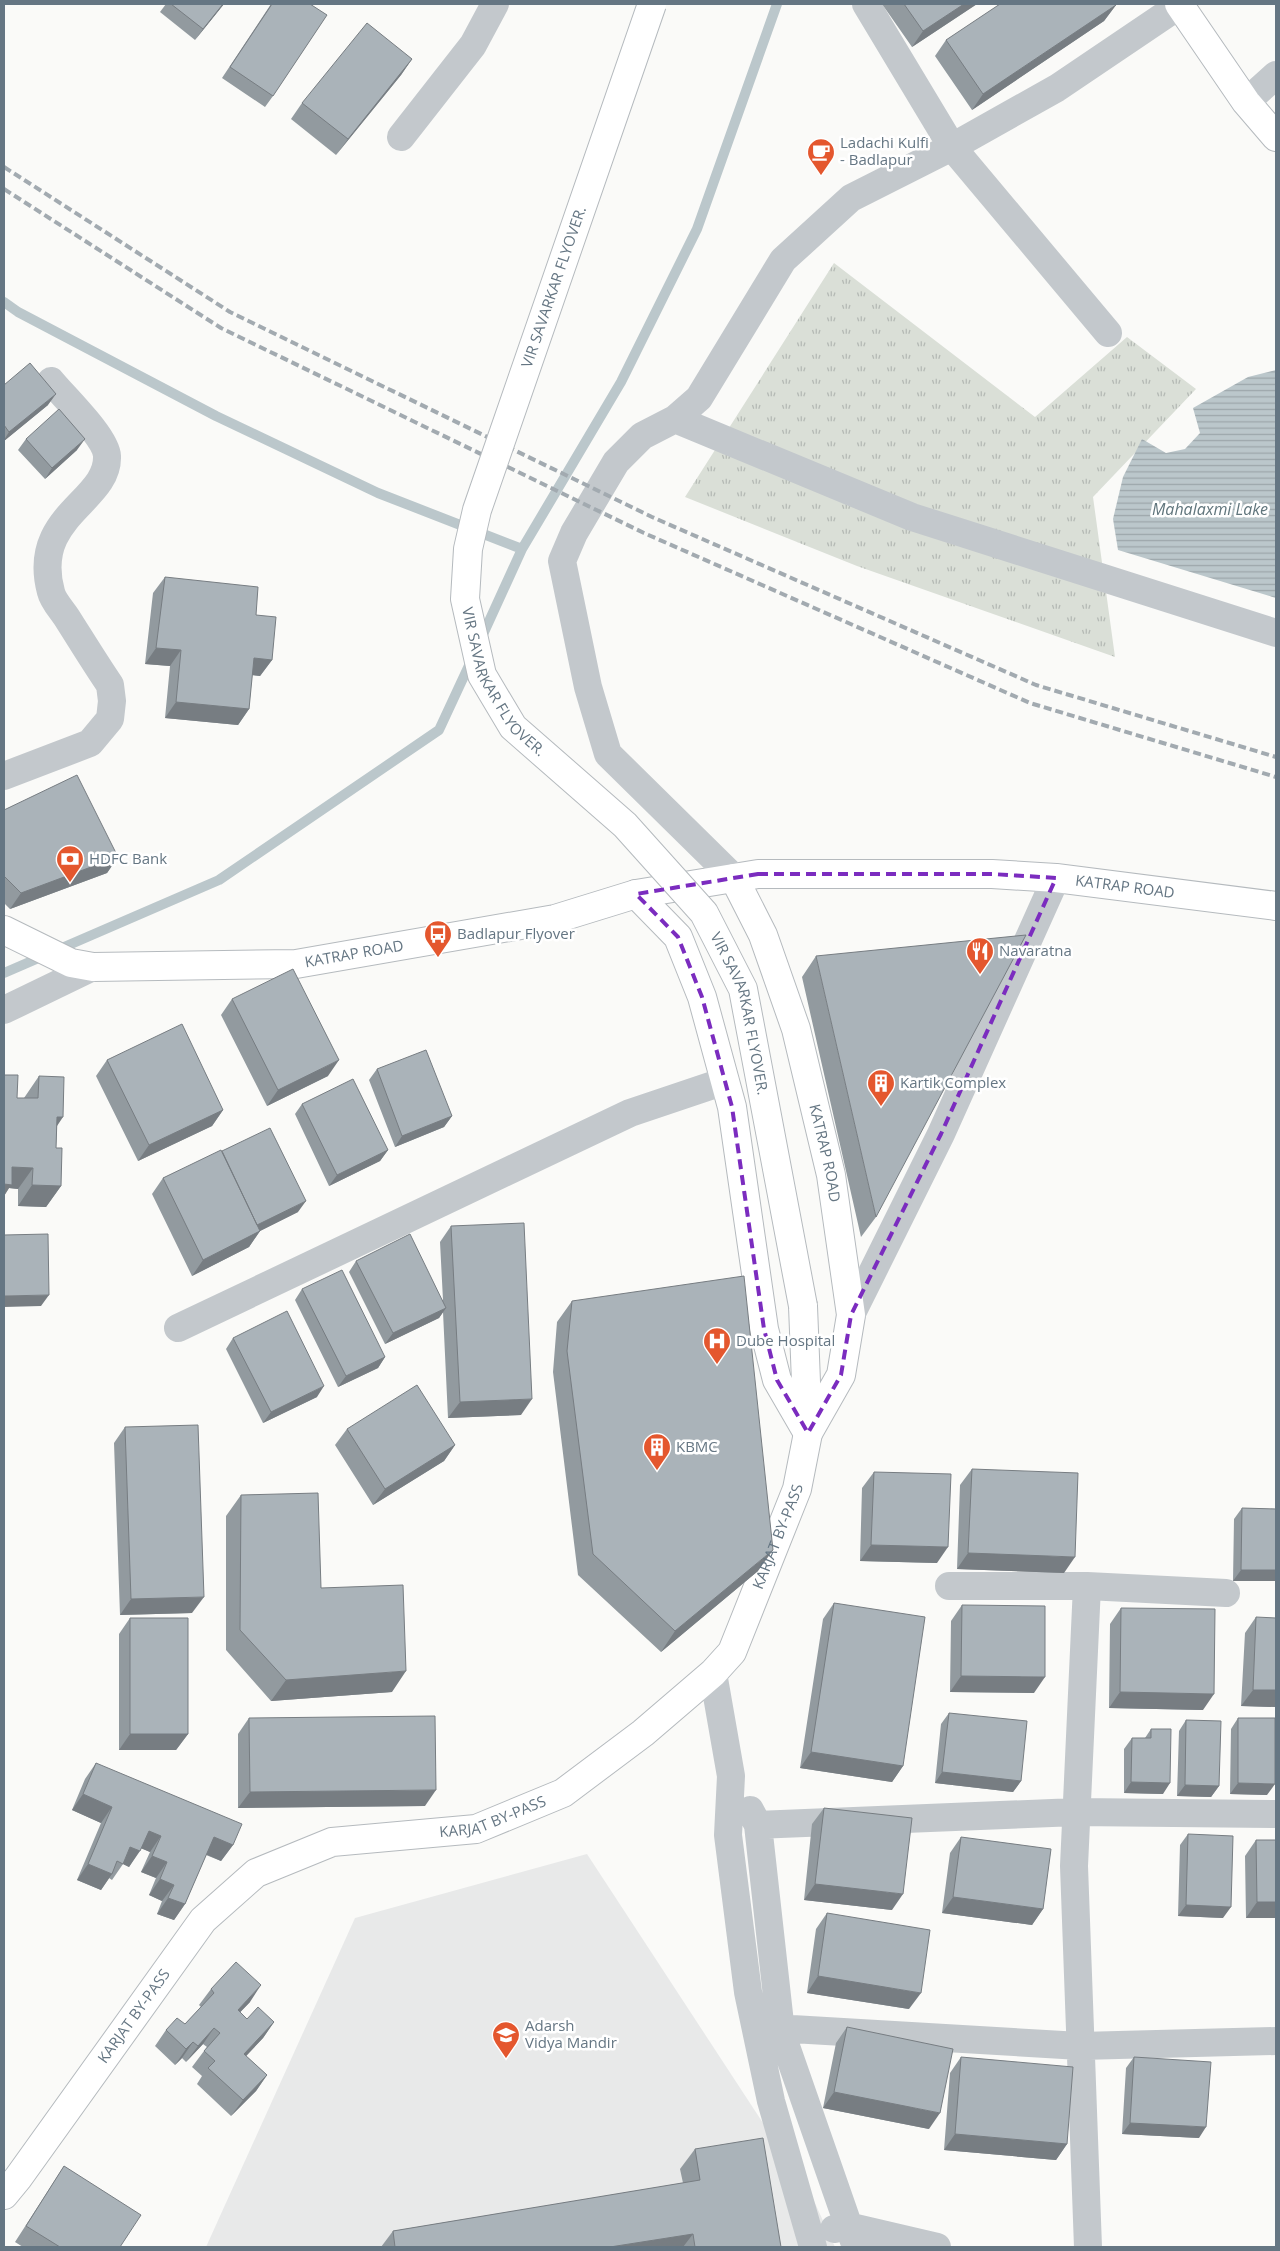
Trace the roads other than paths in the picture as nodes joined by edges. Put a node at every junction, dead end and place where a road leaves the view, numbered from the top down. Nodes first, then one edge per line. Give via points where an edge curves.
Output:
1 (495, 4) edge
2 (652, 4) edge
3 (866, 4) edge
4 (1179, 5) edge
5 (1276, 75) edge
6 (1246, 102) junction
7 (401, 137) dead end
8 (1276, 137) edge
9 (952, 147) junction
10 (1108, 333) dead end
11 (51, 381) dead end
12 (675, 418) junction
13 (1276, 633) edge
14 (4, 776) edge
15 (734, 878) junction
16 (1056, 878) junction
17 (636, 894) junction
18 (1276, 906) edge
19 (4, 930) edge
20 (82, 965) junction
21 (4, 1010) edge
22 (725, 1081) junction
23 (803, 1306) joint
24 (851, 1315) junction
25 (178, 1328) dead end
26 (808, 1434) junction
27 (948, 1586) dead end
28 (1087, 1586) junction
29 (1226, 1593) dead end
30 (713, 1673) junction
31 (731, 1776) junction
32 (1076, 1812) junction
33 (1276, 1814) edge
34 (758, 1825) junction
35 (781, 2032) junction
36 (1276, 2040) edge
37 (1080, 2046) junction
38 (4, 2195) edge
39 (851, 2237) edge
40 (811, 2241) edge
41 (937, 2247) edge
42 (1088, 2247) edge

1 - 7 street via 473,45
2 - 23 main road, VIR SAVARKAR FLYOVER., bridge via 477,510 468,549 465,599 482,676 513,727 625,825 704,913 743,989
3 - 9 street
4 - 6 main road
4 - 9 street via 1057,88
5 - 6 street
6 - 8 main road
9 - 10 street
9 - 12 street via 851,198 783,260 700,398
11 - 14 street via 100,437 107,456 103,478 66,518 52,541 47,566 51,594 110,685 110,720 90,742
12 - 13 street via 912,517
12 - 15 street via 642,436 616,462 562,560 588,687 608,754
15 - 16 main road, KATRAP ROAD via 758,874 992,874
15 - 17 main road, KATRAP ROAD
15 - 24 main road, KATRAP ROAD via 763,935 796,1029 831,1175
16 - 18 main road, KATRAP ROAD
16 - 24 street via 941,1134
17 - 20 main road, KATRAP ROAD via 556,920 296,964
17 - 22 main road via 678,937 702,997
19 - 20 main road, KATRAP ROAD
20 - 21 street
22 - 25 street via 630,1113
22 - 26 main road via 732,1107 764,1329 777,1380
23 - 26 main road, KARJAT BY-PASS
24 - 26 main road, KATRAP ROAD via 841,1375
26 - 30 main road, KARJAT BY-PASS via 798,1489 732,1652
27 - 28 street
28 - 29 street
28 - 32 street
30 - 31 street
30 - 38 main road, KARJAT BY-PASS via 643,1733 564,1793 476,1829 332,1842 256,1873 202,1920
31 - 34 street
31 - 40 street via 728,1835 748,1992 771,2101
32 - 33 street
32 - 34 street
32 - 37 street via 1074,1866
34 - 35 street
35 - 37 street via 792,2029
35 - 39 street
36 - 37 street
37 - 42 street
39 - 40 street
39 - 41 street

